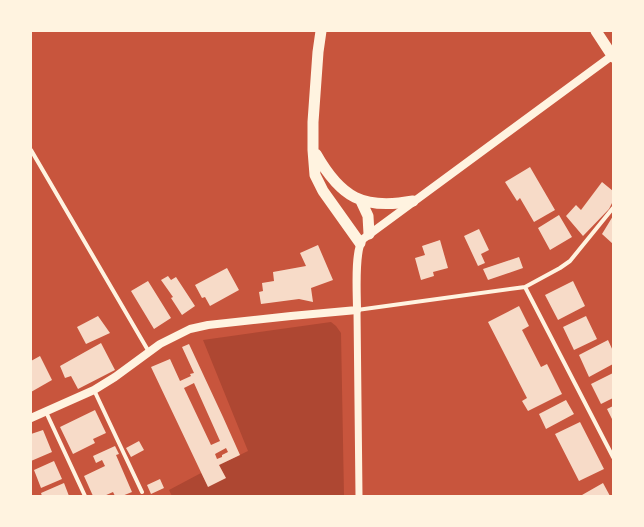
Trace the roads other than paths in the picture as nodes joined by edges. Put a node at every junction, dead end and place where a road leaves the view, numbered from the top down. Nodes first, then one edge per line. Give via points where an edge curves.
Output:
1 (321, 31) edge
2 (596, 31) edge
3 (613, 56) edge
4 (31, 150) edge
5 (313, 150) junction
6 (361, 201) junction
7 (413, 201) junction
8 (613, 208) edge
9 (369, 234) junction
10 (360, 243) junction
11 (525, 287) junction
12 (357, 310) junction
13 (149, 352) junction
14 (94, 390) junction
15 (46, 412) junction
16 (31, 418) edge
17 (613, 457) edge
18 (142, 492) dead end
19 (85, 496) edge
20 (359, 496) edge

1 - 5 highway
2 - 3 highway
3 - 7 main road
4 - 13 street
5 - 6 highway via 332,180 346,193
5 - 10 highway via 315,175 319,184
6 - 7 highway via 383,205
6 - 9 highway via 368,216
7 - 9 main road
8 - 11 street via 570,260
9 - 10 main road
10 - 12 main road
11 - 12 street
11 - 17 street
12 - 13 main road via 208,325 180,333
12 - 20 street
13 - 14 main road
14 - 15 main road
14 - 18 street
15 - 16 main road
15 - 19 street

